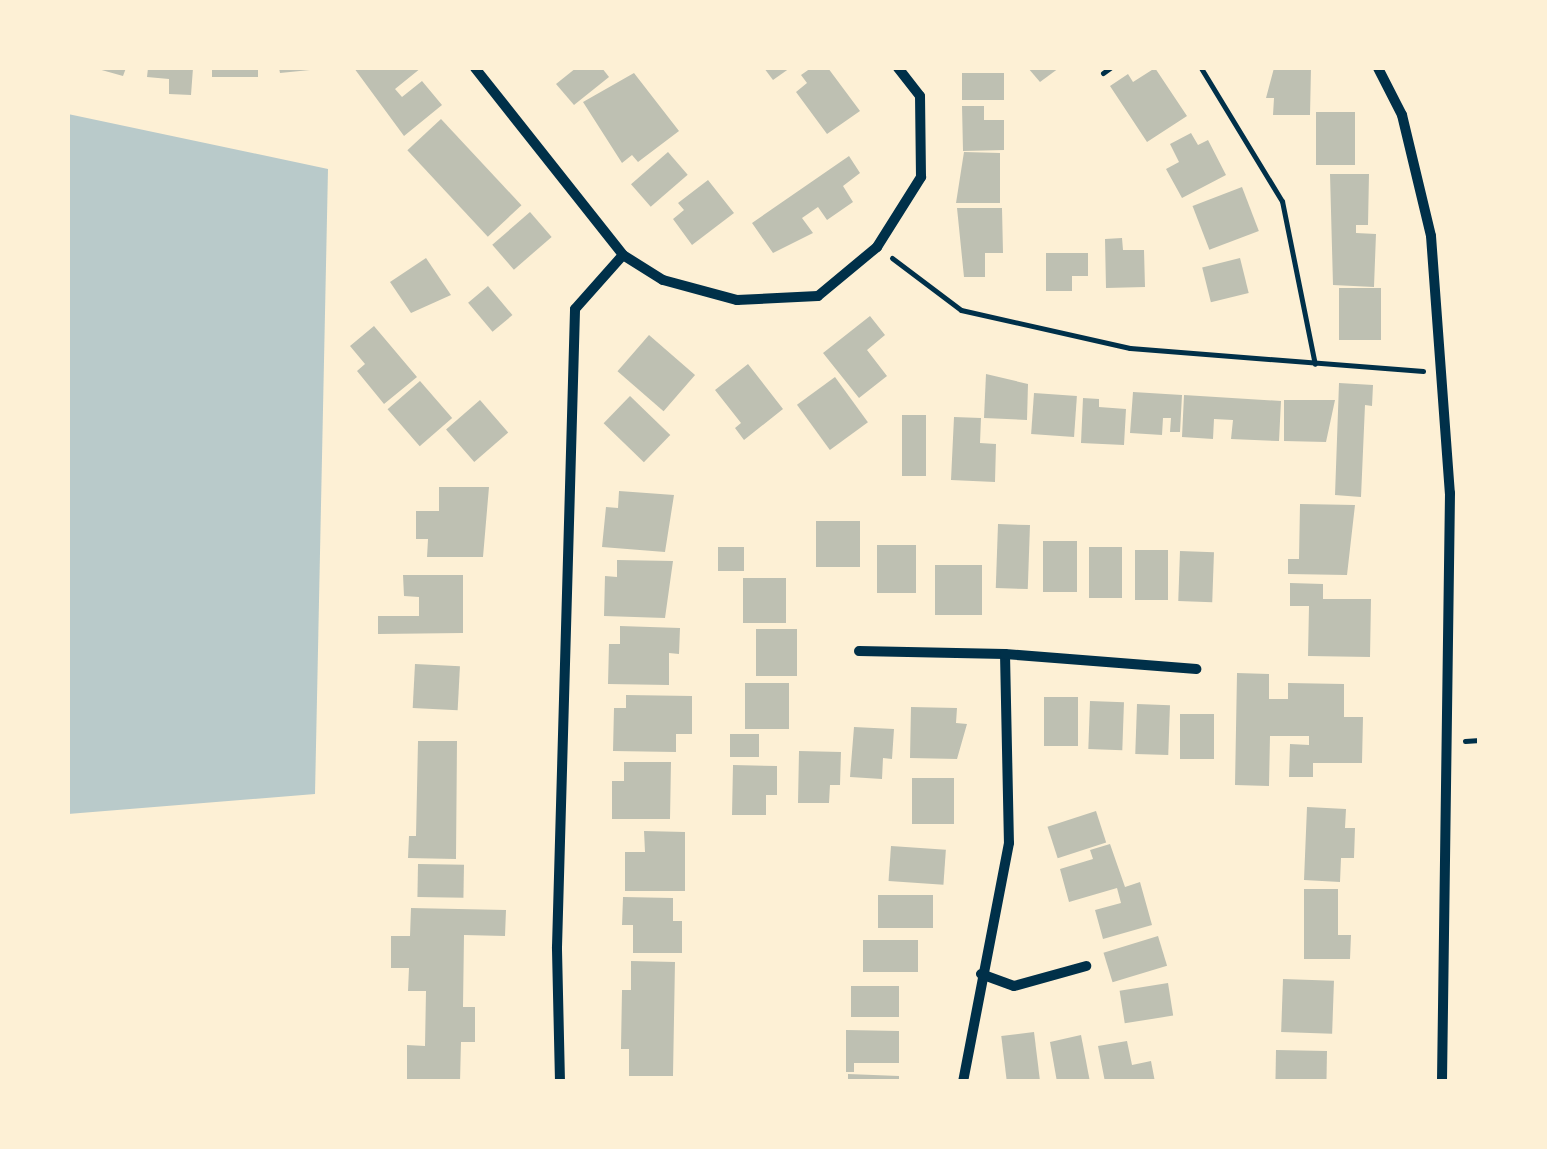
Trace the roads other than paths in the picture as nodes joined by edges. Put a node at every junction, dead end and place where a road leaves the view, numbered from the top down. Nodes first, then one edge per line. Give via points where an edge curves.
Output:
1 (475, 68) edge
2 (898, 68) edge
3 (1378, 68) edge
4 (623, 255) junction
5 (859, 650) dead end
6 (1006, 654) junction
7 (1196, 669) dead end
8 (1086, 966) dead end
9 (981, 974) junction
10 (560, 1082) edge
11 (963, 1082) edge
12 (1442, 1082) edge

1 - 4 street
2 - 4 street via 920,96 920,177 877,247 818,296 736,300 662,280
3 - 12 street via 1418,167 1431,236 1450,493
4 - 10 street via 576,309 561,736
5 - 6 street
6 - 7 street
6 - 9 street via 1009,843 1000,914
8 - 9 street via 1014,986
9 - 11 street

